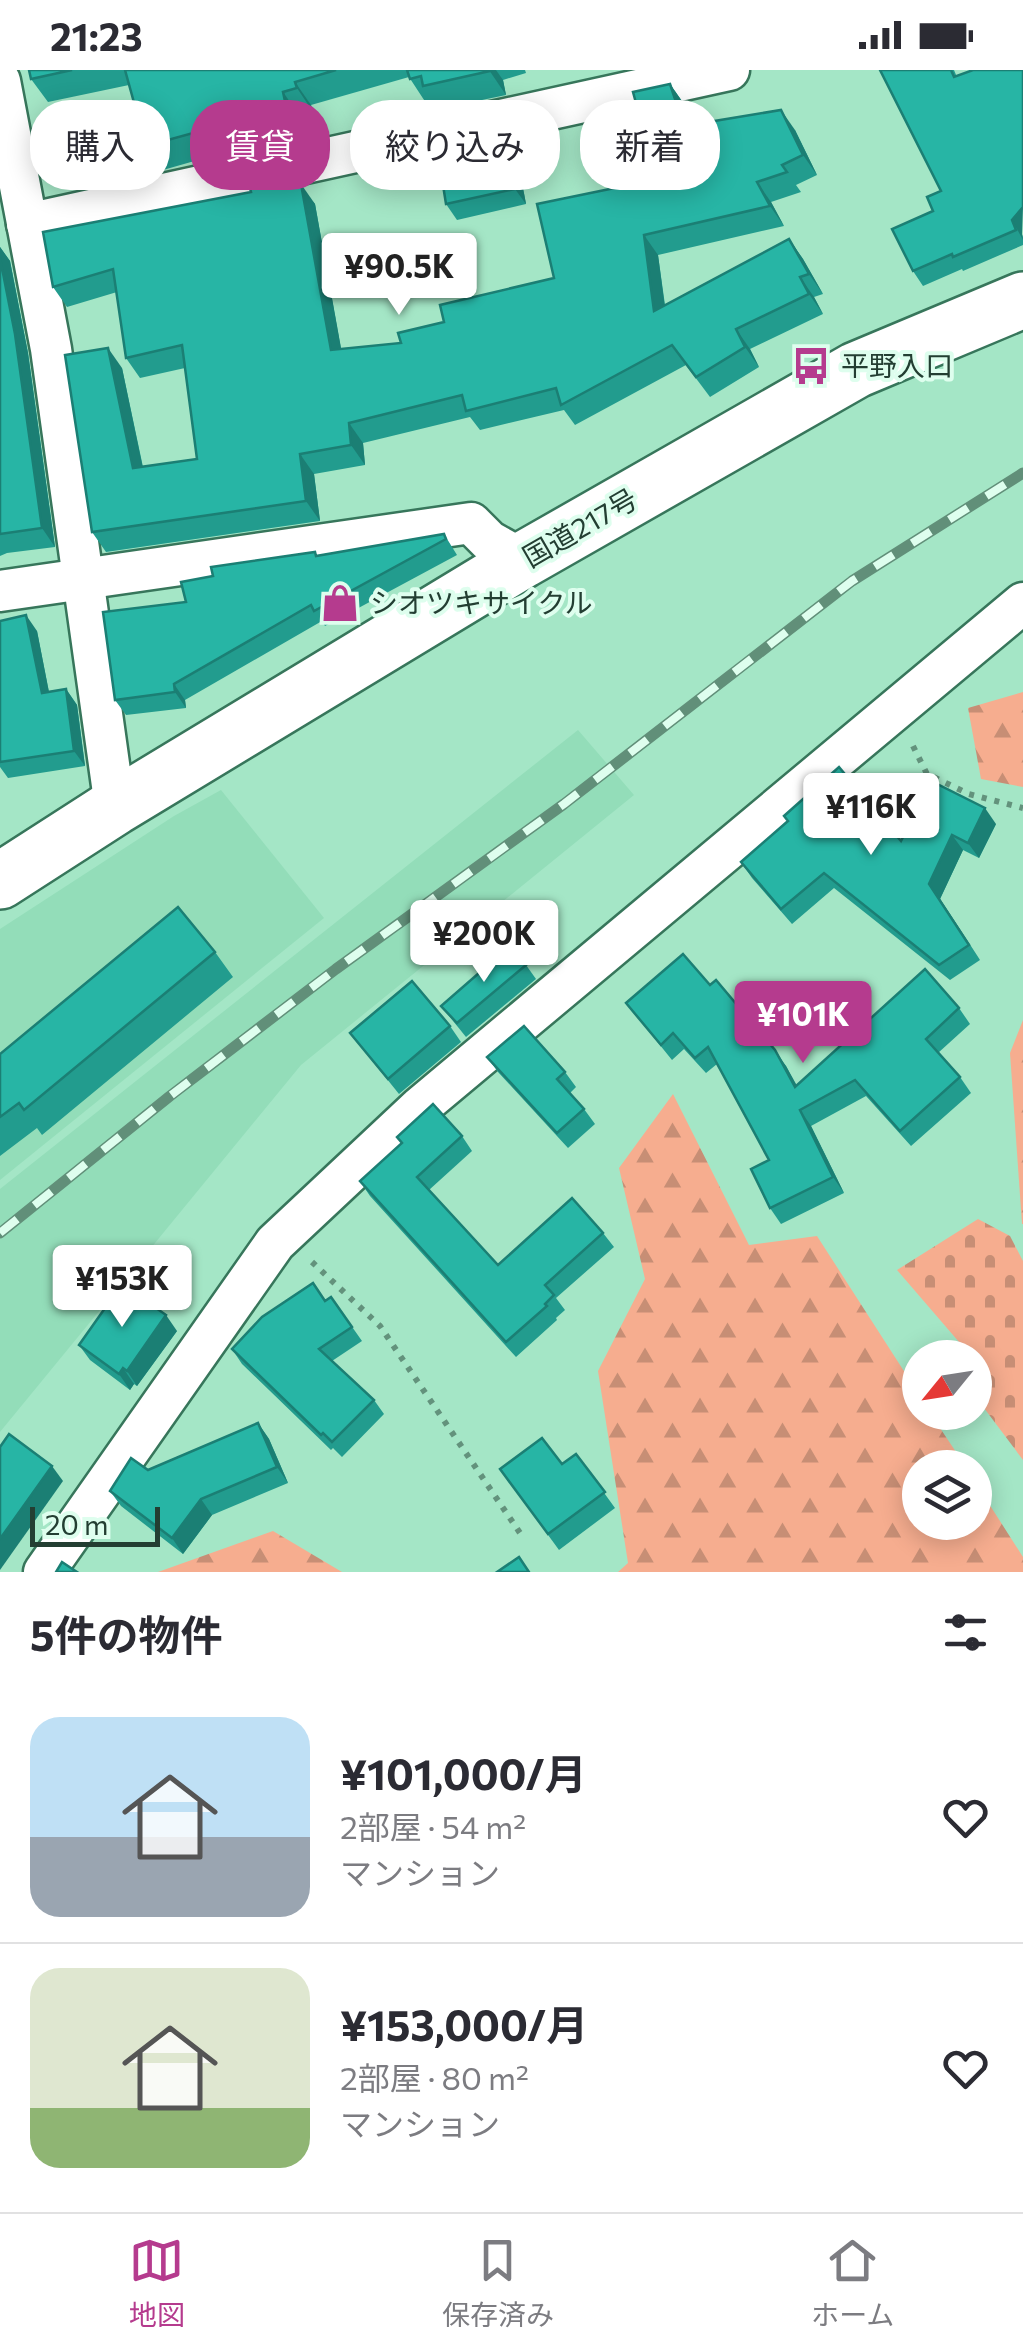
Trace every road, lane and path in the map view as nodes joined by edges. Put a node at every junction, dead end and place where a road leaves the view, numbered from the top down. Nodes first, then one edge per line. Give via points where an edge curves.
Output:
1 (729, 70) edge
2 (0, 81) edge
3 (27, 224) junction
4 (1023, 300) edge
5 (524, 560) junction
6 (83, 580) junction
7 (0, 591) edge
8 (1023, 603) edge
9 (913, 695) junction
10 (115, 807) junction
11 (1023, 808) edge
12 (4, 875) edge
13 (276, 1242) junction
14 (520, 1533) dead end
15 (44, 1572) edge

1 - 3 street
2 - 3 street
3 - 6 street
4 - 5 highway, 国道217号 via 856,370
5 - 6 street via 471,522
5 - 10 highway, 国道217号
6 - 7 street
6 - 10 street
8 - 9 street
9 - 11 path via 914,752 927,774
9 - 13 street via 420,1107
10 - 12 highway, 国道217号
13 - 14 path via 319,1266 380,1326
13 - 15 street

